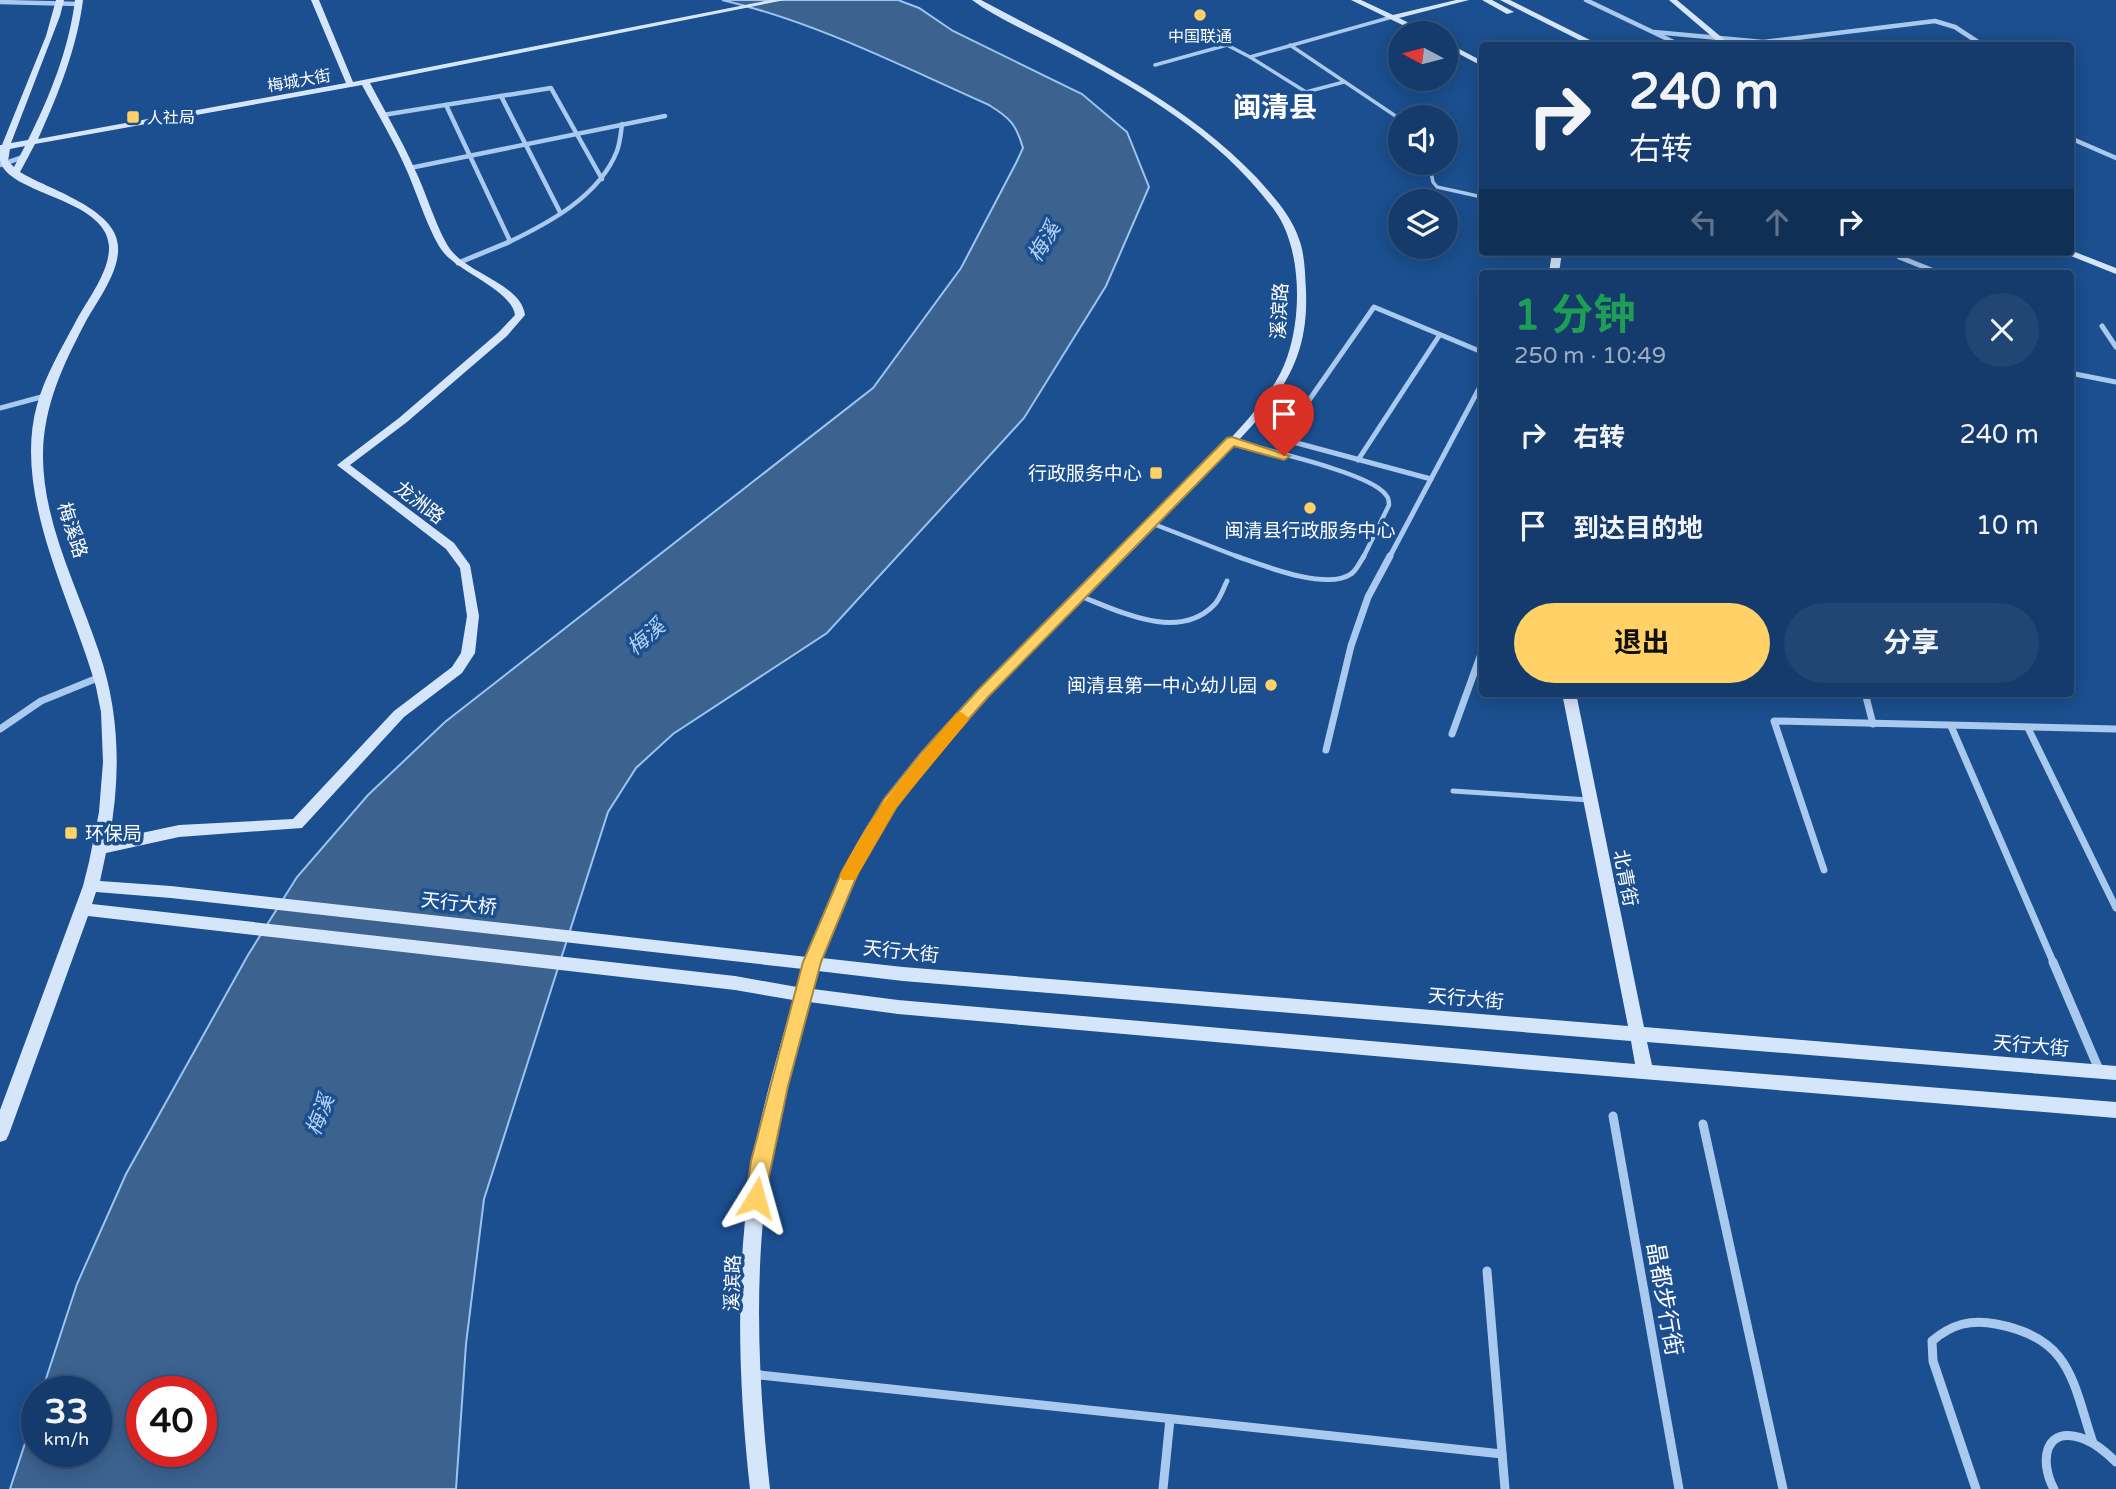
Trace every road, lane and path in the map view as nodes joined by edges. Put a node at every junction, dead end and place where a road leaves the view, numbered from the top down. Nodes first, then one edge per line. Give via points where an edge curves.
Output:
1 (315, 0) edge
2 (781, 0) edge
3 (976, 0) edge
4 (1355, 0) edge
5 (1465, 0) edge
6 (1486, 0) edge
7 (1504, 0) edge
8 (1586, 0) edge
9 (1673, 0) edge
10 (0, 2) edge
11 (60, 2) edge
12 (79, 2) edge
13 (1392, 16) junction
14 (1402, 21) edge
15 (1654, 32) junction
16 (1719, 39) junction
17 (1570, 42) edge
18 (1590, 42) edge
19 (1674, 42) edge
20 (1723, 42) edge
21 (1750, 42) edge
22 (1750, 42) edge
23 (1979, 42) edge
24 (1290, 46) junction
25 (1458, 51) edge
26 (1250, 57) junction
27 (1479, 62) edge
28 (1155, 65) dead end
29 (365, 82) junction
30 (1344, 82) junction
31 (350, 85) junction
32 (501, 96) junction
33 (446, 105) junction
34 (1388, 111) edge
35 (383, 115) junction
36 (665, 116) dead end
37 (622, 124) junction
38 (577, 133) junction
39 (2074, 140) edge
40 (33, 142) junction
41 (526, 144) junction
42 (2, 148) edge
43 (470, 155) junction
44 (26, 156) junction
45 (2116, 158) edge
46 (3, 164) edge
47 (410, 168) junction
48 (15, 173) junction
49 (1432, 175) edge
50 (601, 179) junction
51 (1479, 196) edge
52 (560, 212) junction
53 (510, 241) junction
54 (2074, 246) edge
55 (2074, 255) edge
56 (1900, 256) edge
57 (2116, 262) edge
58 (458, 263) junction
59 (1932, 270) edge
60 (2116, 271) edge
61 (2102, 326) dead end
62 (1440, 336) junction
63 (2116, 347) edge
64 (1479, 351) edge
65 (2074, 372) edge
66 (2116, 382) edge
67 (1479, 389) edge
68 (46, 396) junction
69 (0, 408) edge
70 (1232, 441) junction
71 (1359, 460) junction
72 (1431, 479) junction
73 (1151, 523) junction
74 (1227, 581) dead end
75 (1080, 596) junction
76 (1479, 659) edge
77 (100, 677) junction
78 (1570, 697) edge
79 (1866, 697) edge
80 (1873, 724) junction
81 (1951, 726) junction
82 (2028, 728) junction
83 (0, 729) edge
84 (2116, 729) edge
85 (1452, 734) dead end
86 (1326, 750) dead end
87 (1453, 791) dead end
88 (1591, 800) junction
89 (101, 848) junction
90 (1824, 870) dead end
91 (91, 886) junction
92 (2116, 908) edge
93 (83, 909) junction
94 (812, 962) junction
95 (803, 994) junction
96 (1637, 1033) junction
97 (1645, 1071) junction
98 (2108, 1072) edge
99 (2116, 1110) edge
100 (1613, 1116) dead end
101 (1703, 1124) dead end
102 (0, 1134) edge
103 (1487, 1271) dead end
104 (750, 1373) junction
105 (1170, 1419) junction
106 (2093, 1443) junction
107 (1502, 1454) junction
108 (2116, 1462) edge
109 (760, 1489) edge
110 (1163, 1489) edge
111 (1505, 1489) edge
112 (1679, 1489) edge
113 (1783, 1489) edge
114 (1976, 1489) edge
115 (2054, 1489) edge

1 - 31 street
2 - 29 street, 梅城大街
3 - 70 street, 溪滨路 via 1197,125 1249,173 1293,233 1300,268 1298,345 1274,393
4 - 13 street
5 - 13 street
6 - 17 street
7 - 18 street
8 - 15 street
9 - 16 street
10 - 11 street
11 - 12 street
11 - 42 street
12 - 40 street
13 - 14 street
13 - 24 lane
15 - 16 street
15 - 19 street
16 - 20 street
16 - 21 street
22 - 23 street via 1935,21
24 - 26 lane
24 - 30 lane
25 - 27 street
26 - 28 lane via 1227,45
26 - 30 lane via 1306,92
29 - 31 street, 梅城大街
29 - 35 street, 龙洲路
30 - 34 lane
31 - 40 street, 梅城大街
32 - 33 street
32 - 38 street via 551,88
32 - 41 street
33 - 35 street
33 - 43 street
35 - 47 street, 龙洲路
36 - 37 street
37 - 38 street
37 - 50 street via 620,148
38 - 41 street
38 - 50 street
39 - 45 street
40 - 42 street, 梅城大街
40 - 44 street
41 - 43 street
41 - 52 street
42 - 46 street
43 - 47 street
43 - 53 street
44 - 46 street
44 - 48 street
46 - 48 street
47 - 58 street, 龙洲路 via 445,249
48 - 68 street, 梅溪路 via 80,206 106,228 115,245 110,267
49 - 51 lane via 1437,187
50 - 52 street
52 - 53 street
53 - 58 street
54 - 57 street
55 - 60 street
56 - 59 street
58 - 89 street, 龙洲路 via 514,300 520,315 433,394 343,465 459,557 473,616 468,653 457,670 399,714 297,824 179,831
61 - 63 street
62 - 64 street
62 - 71 street
62 - 71 street via 1374,307 1282,439
65 - 66 street
67 - 72 street
68 - 69 street
68 - 77 street, 梅溪路 via 37,447 42,501
70 - 73 street, 溪滨路
70 - 73 lane via 1362,480 1383,491 1389,505 1353,573 1338,580 1317,580
71 - 72 street
72 - 86 street via 1362,611
73 - 75 street, 溪滨路
74 - 75 lane via 1203,614 1177,622 1147,620
75 - 94 street, 溪滨路 via 983,694 890,803 856,859
76 - 85 street
77 - 83 street via 41,701
77 - 89 street, 梅溪路 via 110,756
78 - 88 street, 北青街
79 - 80 street
80 - 81 street
80 - 90 street via 1774,721
81 - 82 street
81 - 98 street
82 - 84 street
82 - 92 street
87 - 88 lane
88 - 96 street, 北青街
89 - 91 street, 梅溪路
91 - 93 street, 梅溪路
91 - 94 street, 天行大桥
93 - 95 street
93 - 102 street, 梅溪路
94 - 95 street, 溪滨路
94 - 96 street, 天行大街 via 916,975
95 - 97 street via 898,1007
95 - 104 street, 溪滨路 via 756,1198
96 - 97 street, 北青街
96 - 98 street, 天行大街
97 - 99 street
100 - 112 street, 晶都步行街
101 - 113 street
103 - 107 street
104 - 105 street
104 - 109 street, 溪滨路
105 - 107 street
105 - 110 street
106 - 108 street
106 - 114 street via 2063,1358 2049,1341 2007,1325 1967,1320 1956,1324 1932,1341 1933,1361
106 - 115 street via 2065,1436 2047,1447 2045,1472
107 - 111 street

